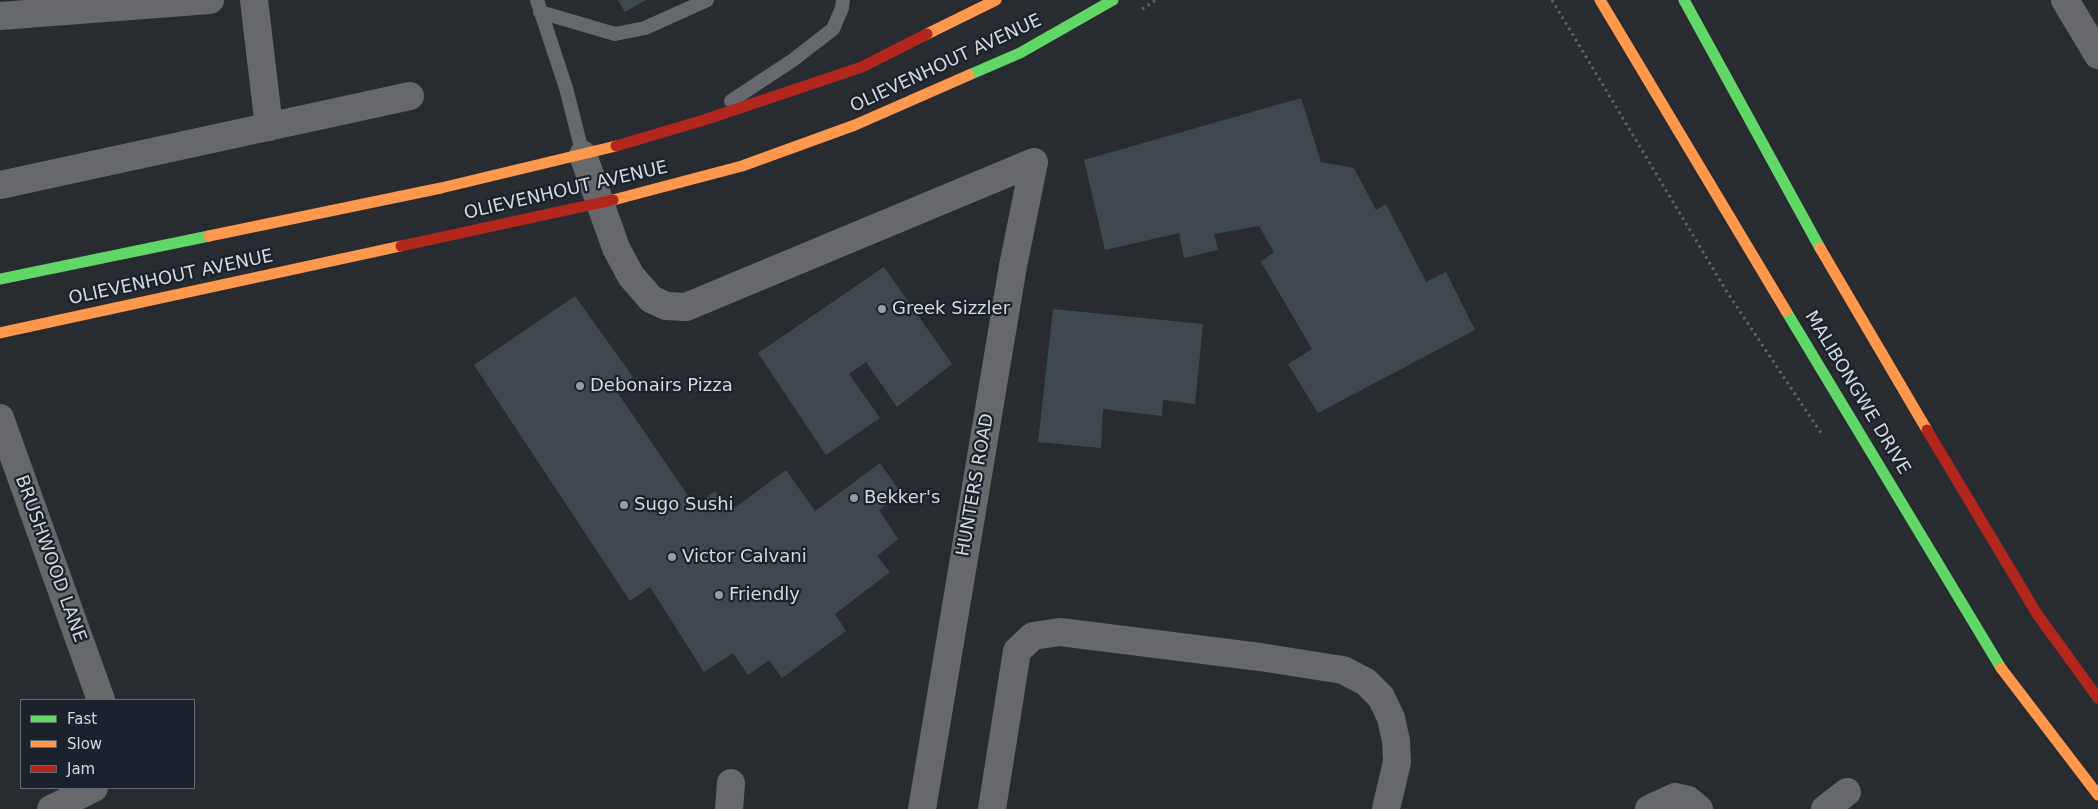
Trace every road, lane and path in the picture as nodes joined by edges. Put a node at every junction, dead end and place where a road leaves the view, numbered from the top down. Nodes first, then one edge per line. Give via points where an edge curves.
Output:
1 (210, 0) edge
2 (254, 0) edge
3 (706, 0) edge
4 (843, 0) edge
5 (996, 0) edge
6 (1113, 0) edge
7 (1600, 0) edge
8 (1684, 0) edge
9 (2065, 0) edge
10 (538, 6) edge
11 (0, 16) edge
12 (2098, 55) edge
13 (410, 96) dead end
14 (704, 120) junction
15 (269, 127) junction
16 (584, 155) junction
17 (0, 185) edge
18 (600, 203) junction
19 (0, 279) edge
20 (0, 333) edge
21 (0, 418) edge
22 (2098, 698) edge
23 (102, 699) edge
24 (92, 789) edge
25 (1847, 792) dead end
26 (2098, 795) edge
27 (51, 809) edge
28 (922, 809) edge
29 (992, 809) edge
30 (1386, 809) edge
31 (1649, 809) edge
32 (1699, 809) edge
33 (1825, 809) edge

1 - 11 street
2 - 15 street
3 - 10 lane via 645,28 615,34
4 - 14 lane via 833,29
5 - 14 street, OLIEVENHOUT AVENUE via 862,66
6 - 18 street, OLIEVENHOUT AVENUE via 1020,53 855,125 742,166
7 - 26 street, MALIBONGWE DRIVE via 1994,658
8 - 22 street via 1838,281 2037,614
9 - 12 street
10 - 16 lane via 566,88
13 - 15 street
14 - 16 street, OLIEVENHOUT AVENUE
15 - 17 street
16 - 18 street
16 - 19 street, OLIEVENHOUT AVENUE via 441,188
18 - 20 street, OLIEVENHOUT AVENUE
18 - 28 street, HUNTERS ROAD via 616,248 631,276 651,299 666,306 686,307 1034,162 1013,266
21 - 23 street, BRUSHWOOD LANE
24 - 27 street
25 - 33 street
29 - 30 street via 1018,651 1033,636 1060,632 1334,668 1366,682 1381,697 1391,718 1396,741 1397,762
31 - 32 street via 1675,797 1688,800

